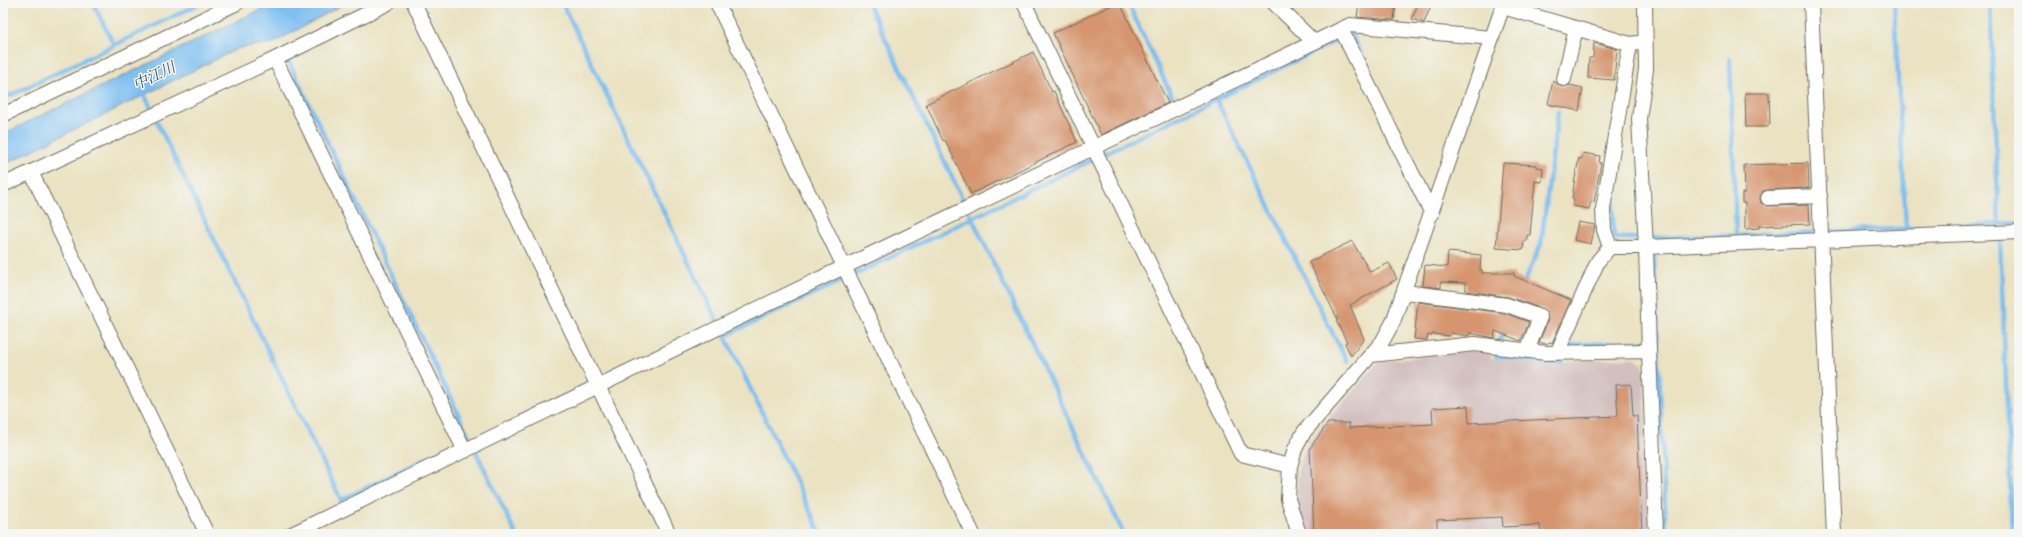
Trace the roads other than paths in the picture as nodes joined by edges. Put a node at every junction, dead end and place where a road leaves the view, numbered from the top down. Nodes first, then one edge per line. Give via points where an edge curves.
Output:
1 (237, 3) edge
2 (388, 3) edge
3 (414, 3) edge
4 (717, 3) edge
5 (1024, 3) edge
6 (1274, 3) edge
7 (1644, 3) edge
8 (1811, 3) edge
9 (1503, 5) edge
10 (1576, 28) junction
11 (1341, 29) junction
12 (1492, 38) junction
13 (1313, 41) junction
14 (1646, 43) junction
15 (1630, 44) junction
16 (274, 59) junction
17 (1564, 79) dead end
18 (3, 115) edge
19 (1094, 148) junction
20 (31, 172) junction
21 (3, 185) edge
22 (1820, 196) junction
23 (1768, 198) dead end
24 (1432, 214) junction
25 (2019, 232) edge
26 (1822, 240) junction
27 (1610, 247) junction
28 (1646, 248) junction
29 (844, 267) junction
30 (1405, 292) junction
31 (1526, 351) junction
32 (1649, 351) junction
33 (1557, 353) junction
34 (1371, 355) junction
35 (598, 387) junction
36 (464, 451) junction
37 (1290, 466) junction
38 (207, 534) edge
39 (292, 534) edge
40 (669, 534) edge
41 (973, 534) edge
42 (1299, 534) edge
43 (1656, 534) edge
44 (1834, 534) edge

1 - 18 street
2 - 16 street
3 - 35 street
4 - 29 street
5 - 19 street
6 - 13 street
7 - 14 street
8 - 22 street
9 - 10 street
9 - 12 street
10 - 15 street
10 - 17 street
11 - 12 street via 1350,25
11 - 13 street
11 - 24 street
12 - 24 street
13 - 19 street
14 - 15 street
14 - 28 street via 1646,69 1639,119
15 - 27 street via 1603,209 1604,230
16 - 20 street
16 - 36 street
19 - 29 street
19 - 37 street via 1241,454
20 - 21 street
20 - 38 street
22 - 23 street
22 - 26 street
24 - 30 street
25 - 26 street
26 - 28 street
26 - 44 street
27 - 28 street
27 - 33 street via 1598,261
28 - 32 street
29 - 35 street
29 - 41 street
30 - 31 street via 1507,305 1540,317
30 - 34 street via 1394,322
31 - 33 street
31 - 34 street via 1475,344
32 - 33 street
32 - 43 street
34 - 37 street via 1304,432
35 - 36 street
35 - 40 street
36 - 39 street
37 - 42 street via 1288,499

